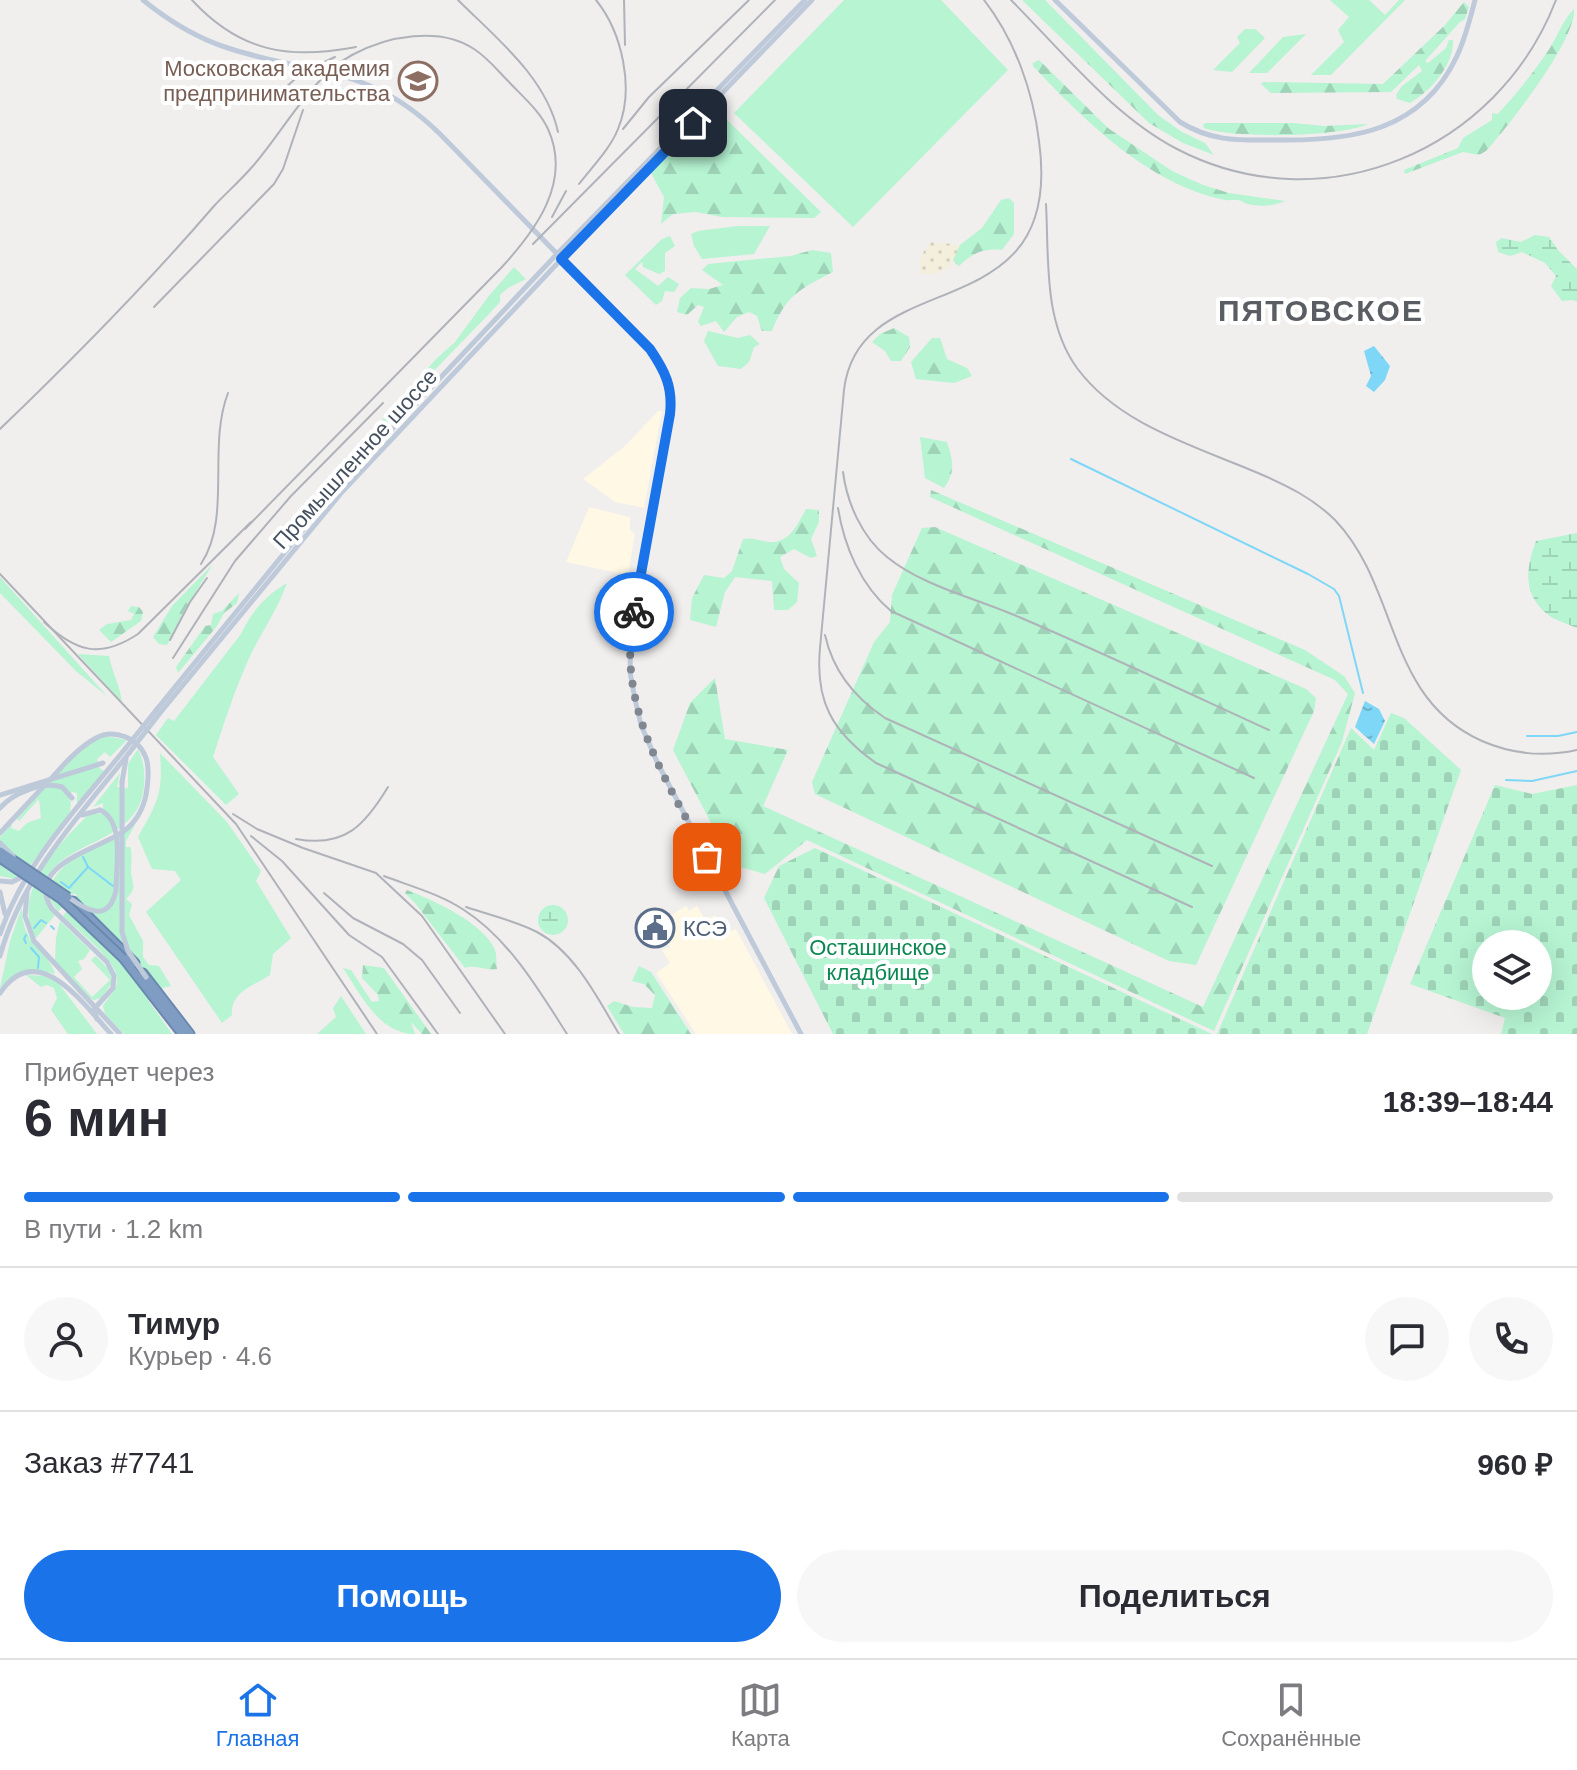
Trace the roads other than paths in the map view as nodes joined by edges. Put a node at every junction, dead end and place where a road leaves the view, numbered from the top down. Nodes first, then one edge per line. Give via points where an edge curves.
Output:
1 (143, 0) edge
2 (805, 0) edge
3 (812, 0) edge
4 (1055, 0) edge
5 (1475, 0) edge
6 (786, 23) junction
7 (559, 257) junction
8 (127, 751) junction
9 (0, 795) edge
10 (0, 808) edge
11 (75, 820) junction
12 (64, 826) junction
13 (0, 833) edge
14 (0, 843) edge
15 (0, 851) edge
16 (0, 858) edge
17 (32, 870) junction
18 (32, 880) junction
19 (0, 881) edge
20 (0, 892) edge
21 (68, 897) junction
22 (1, 931) edge
23 (0, 956) edge
24 (146, 977) junction
25 (0, 993) edge
26 (160, 1000) junction
27 (101, 1001) junction
28 (87, 1002) junction
29 (95, 1007) junction
30 (99, 1016) junction
31 (111, 1034) edge
32 (120, 1034) edge
33 (180, 1034) edge
34 (190, 1034) edge
35 (801, 1034) edge

1 - 7 main road via 213,43 343,75 394,97 429,123
2 - 6 main road
3 - 6 main road
4 - 5 main road via 1180,122 1218,139 1281,140 1355,136 1406,115 1451,67
6 - 7 main road, Промышленное шоссе
7 - 8 main road, Промышленное шоссе, bridge via 292,546
7 - 35 main road via 650,349 670,385 670,414 631,628 635,699 647,741
8 - 9 main road, bridge
8 - 11 main road, Промышленное шоссе
8 - 12 main road, Промышленное шоссе
8 - 24 main road, bridge via 122,782 122,932
10 - 12 main road, bridge via 13,797 46,785 62,787 72,798
11 - 18 main road, Промышленное шоссе
11 - 21 main road, bridge via 89,811 110,816 115,827 116,890 107,909 96,912
12 - 17 main road, Промышленное шоссе
13 - 27 main road via 96,738 122,735 143,751 147,785 137,817 122,833 61,865 45,887 52,909 113,972 113,988
14 - 17 main road, bridge
15 - 17 highway, bridge
16 - 26 highway, bridge via 49,890 99,934
17 - 19 main road via 16,881
17 - 21 highway, bridge
17 - 22 main road, Промышленное шоссе
18 - 23 main road, Промышленное шоссе
18 - 28 main road via 24,909 30,933
20 - 22 main road via 5,907
21 - 24 highway, bridge
24 - 26 highway
25 - 28 main road via 14,978 38,972 62,981
26 - 33 highway
26 - 34 highway
27 - 28 main road
27 - 29 main road
27 - 30 main road
28 - 29 main road
28 - 30 main road
29 - 30 main road
30 - 31 main road
30 - 32 main road

